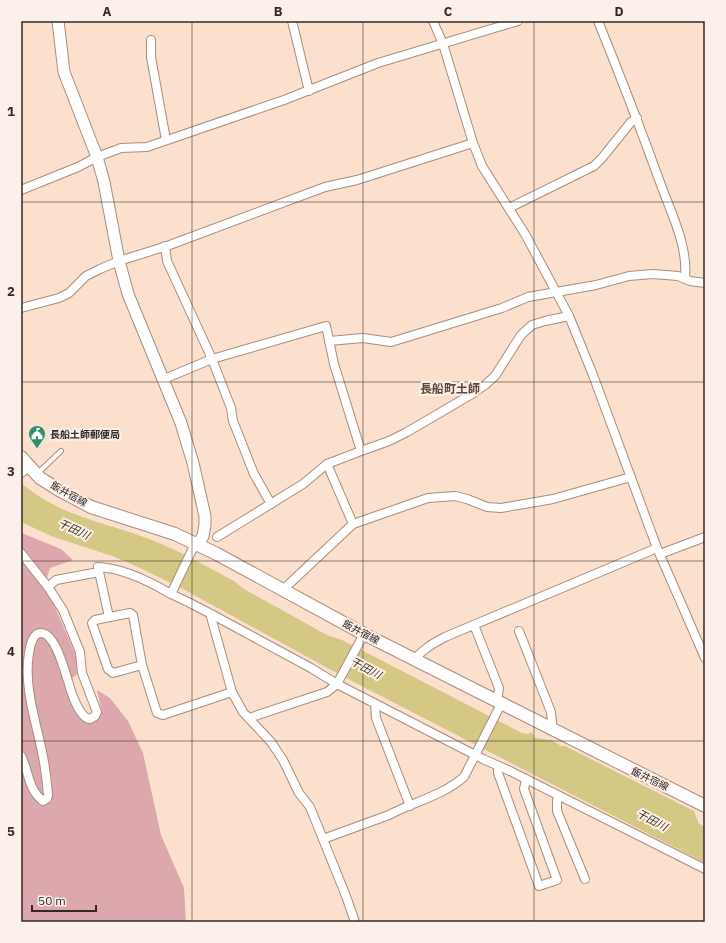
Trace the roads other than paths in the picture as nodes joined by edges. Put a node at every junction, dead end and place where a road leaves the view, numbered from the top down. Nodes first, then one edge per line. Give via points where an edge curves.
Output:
1 (58, 21) edge
2 (292, 21) edge
3 (433, 21) edge
4 (518, 21) edge
5 (598, 21) edge
6 (150, 40) dead end
7 (443, 44) junction
8 (309, 91) junction
9 (637, 118) junction
10 (166, 140) junction
11 (474, 143) junction
12 (98, 157) junction
13 (21, 190) edge
14 (509, 208) junction
15 (165, 246) junction
16 (119, 261) junction
17 (685, 278) junction
18 (705, 283) edge
19 (557, 292) junction
20 (21, 308) edge
21 (569, 316) junction
22 (329, 342) junction
23 (212, 359) junction
24 (164, 379) junction
25 (61, 451) dead end
26 (360, 451) junction
27 (327, 464) junction
28 (27, 468) edge
29 (631, 477) junction
30 (271, 504) junction
31 (353, 524) junction
32 (705, 536) edge
33 (217, 537) dead end
34 (195, 547) junction
35 (658, 551) junction
36 (21, 553) edge
37 (99, 572) junction
38 (48, 587) junction
39 (284, 591) junction
40 (172, 592) junction
41 (213, 615) junction
42 (109, 617) junction
43 (474, 625) junction
44 (519, 631) dead end
45 (362, 638) junction
46 (705, 658) edge
47 (414, 660) junction
48 (142, 665) junction
49 (338, 682) junction
50 (232, 692) junction
51 (375, 704) junction
52 (497, 706) junction
53 (249, 718) junction
54 (549, 729) junction
55 (476, 754) junction
56 (21, 756) edge
57 (498, 766) junction
58 (526, 779) junction
59 (559, 796) junction
60 (410, 806) junction
61 (705, 806) edge
62 (323, 839) junction
63 (705, 869) edge
64 (585, 879) dead end
65 (355, 922) edge

1 - 12 street via 64,72
2 - 8 street
3 - 7 street
4 - 7 street
5 - 9 street
6 - 10 street
7 - 8 street via 378,63
7 - 11 street
8 - 10 street
9 - 14 street via 594,166
9 - 17 street via 684,252
10 - 12 street via 147,147 121,148
11 - 14 street via 482,166
11 - 15 street via 357,180 325,187
12 - 13 street
12 - 16 street
14 - 19 street
15 - 16 street
15 - 23 street via 168,261
16 - 20 street via 86,276 69,293 59,298
16 - 24 street via 128,294
17 - 18 street
17 - 19 street via 653,274 629,276
19 - 21 street
19 - 22 street via 528,297 502,308 391,342 363,338
21 - 26 street via 532,326 522,336 495,376 472,394 407,432
21 - 29 street
22 - 23 street via 326,326
22 - 26 street
23 - 24 street
23 - 30 street via 240,440 254,474
24 - 34 street via 193,463 205,516 203,536
25 - 28 lane
26 - 27 street
27 - 30 street via 303,484
27 - 31 street
28 - 34 main road, 飯井宿線 via 59,490 91,506 175,534
29 - 31 street via 553,500 501,508 487,507 455,496 428,498
29 - 35 street
30 - 33 street
31 - 39 street
32 - 35 street
34 - 39 main road, 飯井宿線
34 - 40 street
35 - 43 street
35 - 46 street
36 - 38 street
37 - 38 street via 56,580
37 - 40 street via 98,567 118,570
37 - 42 street
38 - 56 street via 63,610 77,642 82,660 82,673 97,712 90,719 79,710 62,658 48,637 42,633 38,634 33,638 26,667 45,763 47,799 43,801 37,796
39 - 45 main road, 飯井宿線
40 - 41 street
41 - 49 street
41 - 50 street via 211,617
42 - 48 street via 130,613 133,615
42 - 48 street via 92,623 108,669 113,673
43 - 47 street via 426,647
43 - 52 street via 499,688
44 - 54 street via 551,712 552,723
45 - 47 main road, 飯井宿線
45 - 49 street
47 - 52 main road, 飯井宿線
48 - 50 street via 157,713 163,715
49 - 51 street
49 - 53 street via 327,692
50 - 53 street
51 - 55 street
51 - 60 street via 376,718
52 - 54 main road, 飯井宿線
52 - 55 street
53 - 62 street via 272,742 297,789 310,807
54 - 61 main road, 飯井宿線
55 - 57 street
55 - 60 street via 464,777 456,784
57 - 58 street
57 - 58 street via 498,773 539,886 557,880 524,789
58 - 59 street
59 - 63 street
59 - 64 street via 557,811
60 - 62 street
62 - 65 street

